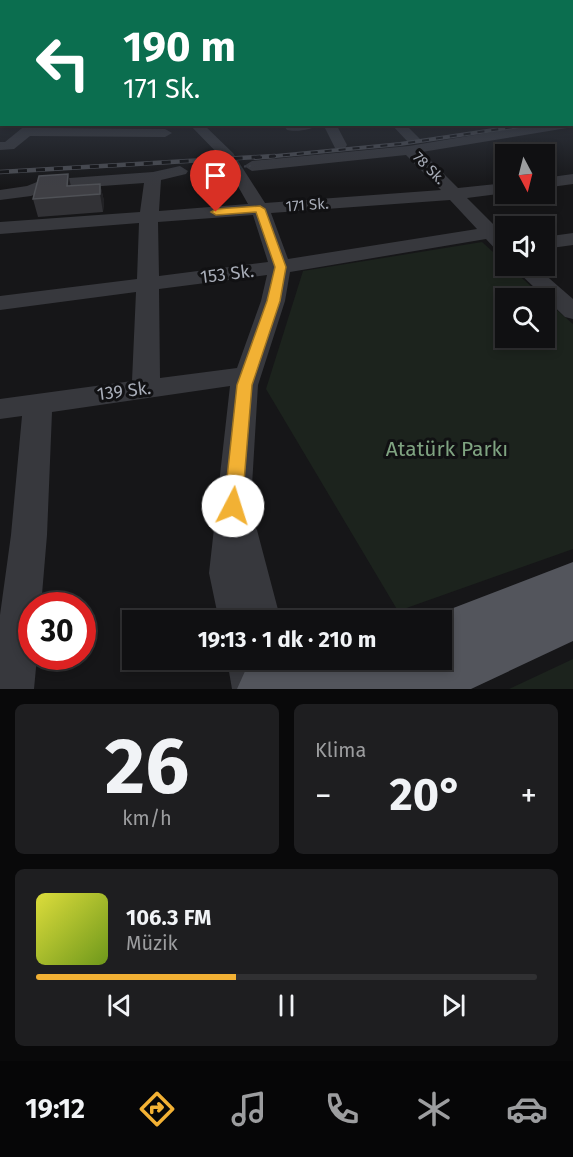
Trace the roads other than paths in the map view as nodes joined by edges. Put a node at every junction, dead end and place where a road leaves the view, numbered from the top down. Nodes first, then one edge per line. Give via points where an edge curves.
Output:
1 (203, 126) edge
2 (299, 126) edge
3 (330, 126) edge
4 (399, 126) edge
5 (509, 126) edge
6 (516, 126) edge
7 (292, 127) dead end
8 (31, 128) edge
9 (570, 129) edge
10 (529, 132) junction
11 (165, 133) dead end
12 (340, 145) junction
13 (5, 146) edge
14 (415, 146) junction
15 (228, 156) junction
16 (252, 166) road end
17 (180, 171) dead end
18 (153, 177) junction
19 (573, 179) edge
20 (555, 181) edge
21 (495, 189) edge
22 (455, 194) junction
23 (0, 195) edge
24 (260, 209) junction
25 (149, 216) junction
26 (2, 232) edge
27 (495, 237) edge
28 (573, 239) edge
29 (555, 241) edge
30 (495, 245) edge
31 (280, 267) junction
32 (534, 276) edge
33 (148, 285) junction
34 (0, 303) edge
35 (573, 312) edge
36 (248, 375) junction
37 (146, 388) junction
38 (38, 402) junction
39 (0, 409) edge
40 (233, 506) junction
41 (573, 585) edge
42 (236, 610) edge
43 (258, 610) edge
44 (573, 615) edge
45 (452, 634) edge
46 (334, 670) edge
47 (276, 680) edge
48 (12, 689) edge
49 (407, 689) edge

1 - 15 street
2 - 7 street
3 - 12 street
4 - 14 street
5 - 14 street
6 - 10 street
8 - 11 street
8 - 13 street
9 - 10 street, 78 Sk.
9 - 14 street via 461,151
10 - 14 street, 78 Sk.
12 - 14 street
12 - 15 street
14 - 16 street
14 - 22 street, 78 Sk.
15 - 24 street
17 - 18 street
18 - 23 street via 42,185 32,191
18 - 25 street
19 - 20 street
21 - 22 street, 171 Sk.
22 - 24 street, 171 Sk.
22 - 27 street, 78 Sk.
24 - 25 street, 171 Sk.
24 - 31 street
25 - 26 street, 171 Sk.
25 - 33 street
28 - 29 street
30 - 31 street, 153 Sk.
31 - 33 street, 153 Sk.
31 - 36 street
32 - 35 street
33 - 34 street, 153 Sk.
33 - 37 street
36 - 37 street, 139 Sk.
36 - 40 street
37 - 38 street, 139 Sk.
38 - 39 street, 139 Sk.
38 - 48 street via 29,535
40 - 42 street via 228,573
40 - 43 street
41 - 45 main road
44 - 49 main road
46 - 47 main road

